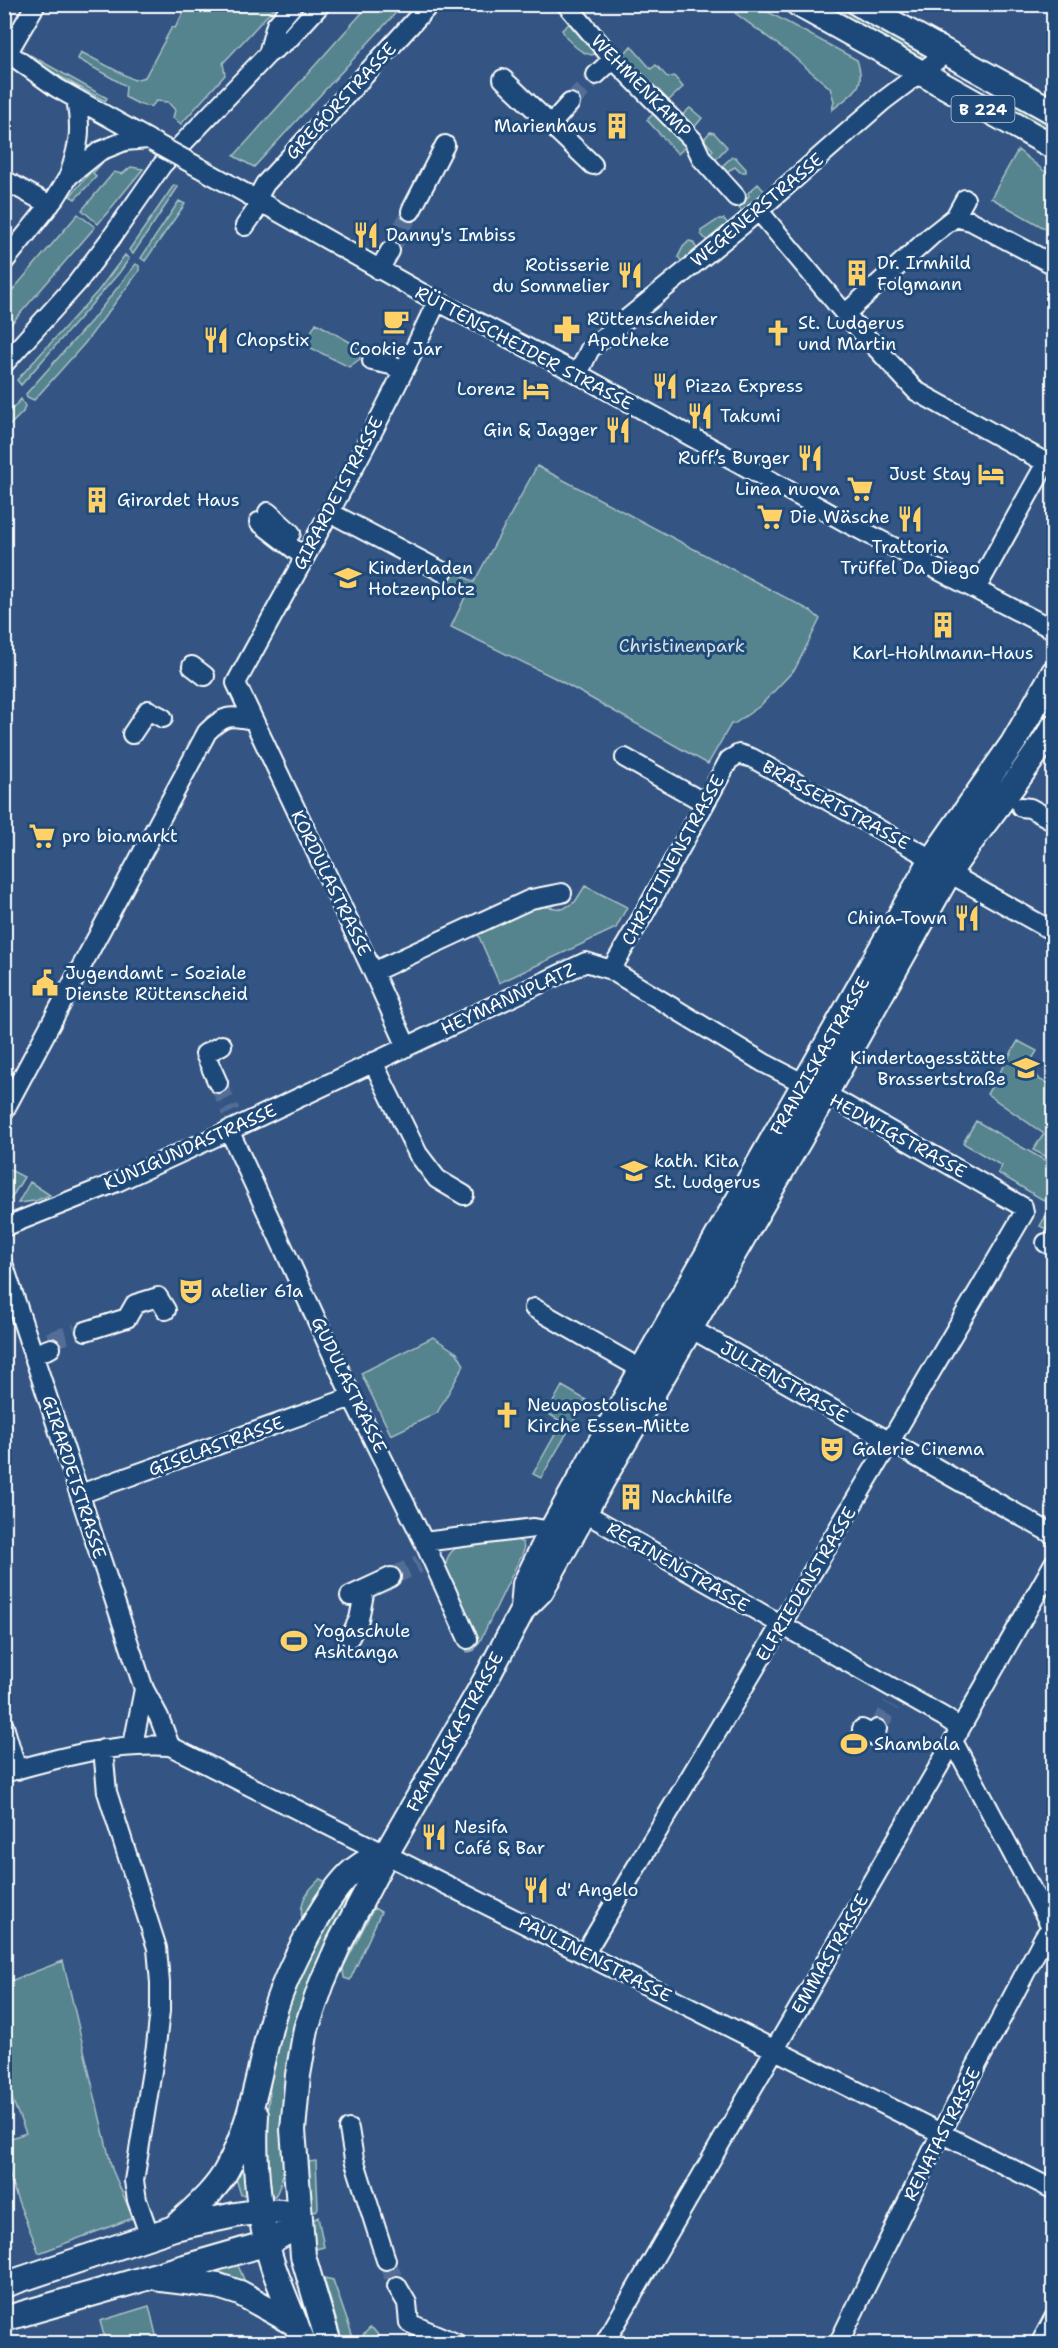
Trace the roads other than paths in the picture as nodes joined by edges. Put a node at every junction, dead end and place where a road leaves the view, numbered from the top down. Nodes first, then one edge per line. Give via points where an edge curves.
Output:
1 (36, 4) edge
2 (294, 4) edge
3 (306, 4) edge
4 (321, 4) edge
5 (335, 4) edge
6 (430, 4) edge
7 (566, 4) edge
8 (798, 4) edge
9 (859, 4) edge
10 (7, 51) edge
11 (268, 54) junction
12 (945, 54) junction
13 (615, 61) junction
14 (919, 74) junction
15 (597, 75) tunnel mouth
16 (503, 79) dead end
17 (76, 99) junction
18 (570, 103) tunnel mouth
19 (1053, 112) edge
20 (551, 124) junction
21 (150, 141) junction
22 (445, 145) dead end
23 (1053, 147) edge
24 (593, 165) dead end
25 (69, 176) junction
26 (8, 182) dead end
27 (736, 197) dead end
28 (965, 199) dead end
29 (258, 202) junction
30 (50, 205) junction
31 (758, 210) junction
32 (411, 211) tunnel mouth
33 (955, 217) junction
34 (245, 226) dead end
35 (390, 251) tunnel mouth
36 (4, 262) edge
37 (1053, 265) edge
38 (379, 270) junction
39 (437, 302) junction
40 (845, 314) junction
41 (372, 361) dead end
42 (4, 364) edge
43 (403, 372) junction
44 (578, 374) junction
45 (1050, 465) edge
46 (329, 512) junction
47 (263, 517) dead end
48 (307, 552) junction
49 (443, 572) dead end
50 (976, 589) junction
51 (1053, 630) edge
52 (1053, 672) edge
53 (236, 683) joint
54 (163, 718) dead end
55 (253, 720) junction
56 (1053, 726) edge
57 (132, 734) dead end
58 (739, 754) joint
59 (624, 758) dead end
60 (705, 803) junction
61 (1021, 807) dead end
62 (1053, 821) edge
63 (940, 866) junction
64 (562, 893) dead end
65 (1053, 932) edge
66 (611, 970) junction
67 (374, 972) junction
68 (222, 1045) dead end
69 (407, 1047) junction
70 (373, 1062) junction
71 (218, 1083) tunnel mouth
72 (814, 1089) junction
73 (4, 1111) edge
74 (232, 1123) junction
75 (464, 1195) dead end
76 (1024, 1213) joint
77 (4, 1227) edge
78 (4, 1266) edge
79 (534, 1308) dead end
80 (166, 1310) dead end
81 (681, 1323) junction
82 (80, 1334) tunnel mouth
83 (50, 1345) tunnel mouth
84 (32, 1351) junction
85 (651, 1375) junction
86 (352, 1397) junction
87 (890, 1443) junction
88 (80, 1494) junction
89 (585, 1514) junction
90 (551, 1531) junction
91 (1053, 1535) edge
92 (425, 1554) junction
93 (1053, 1563) edge
94 (391, 1576) tunnel mouth
95 (523, 1609) junction
96 (780, 1626) junction
97 (350, 1637) dead end
98 (468, 1639) dead end
99 (144, 1689) junction
100 (4, 1726) edge
101 (956, 1735) junction
102 (133, 1744) junction
103 (170, 1746) junction
104 (103, 1749) junction
105 (11, 1771) edge
106 (386, 1854) junction
107 (1052, 1930) edge
108 (585, 1953) junction
109 (775, 2049) junction
110 (260, 2076) junction
111 (349, 2128) dead end
112 (941, 2133) junction
113 (1053, 2190) edge
114 (262, 2211) junction
115 (299, 2225) junction
116 (174, 2228) junction
117 (150, 2237) junction
118 (268, 2243) junction
119 (386, 2260) tunnel mouth
120 (153, 2278) junction
121 (4, 2285) edge
122 (397, 2286) tunnel mouth
123 (1053, 2318) edge
124 (4, 2319) edge
125 (300, 2334) edge
126 (329, 2343) edge
127 (458, 2343) edge
128 (604, 2343) edge
129 (838, 2343) edge
130 (1040, 2343) edge

1 - 10 street
2 - 11 street via 276,24
3 - 11 street
4 - 11 street via 289,39
5 - 11 street via 297,45
6 - 29 street, GREGORSTRASSE via 265,184
7 - 13 street, WEHMENKAMP
8 - 14 main road, B 224
9 - 12 main road, B 224
10 - 17 street, RÜTTENSCHEIDER STRASSE
11 - 42 street via 162,165 77,283
12 - 14 street, WEGENERSTRASSE
12 - 19 main road, B 224
13 - 15 street
13 - 27 street, WEHMENKAMP via 693,140 702,159
14 - 23 main road, B 224
14 - 31 street, WEGENERSTRASSE
16 - 20 street
17 - 21 street, RÜTTENSCHEIDER STRASSE
17 - 25 street via 80,142
18 - 20 street
20 - 24 street
21 - 25 street via 124,141 100,151
21 - 29 street, RÜTTENSCHEIDER STRASSE, bridge
22 - 32 street
25 - 30 street
26 - 30 street
28 - 33 street
29 - 34 street, GREGORSTRASSE
29 - 38 street, RÜTTENSCHEIDER STRASSE
30 - 36 street
31 - 40 street
31 - 44 street, WEGENERSTRASSE via 590,350
33 - 37 street via 971,221
33 - 40 street
35 - 38 street
38 - 39 street, RÜTTENSCHEIDER STRASSE
39 - 43 street, GIRARDETSTRASSE
39 - 44 street, RÜTTENSCHEIDER STRASSE
40 - 45 street via 916,391
41 - 43 street
43 - 46 street, GIRARDETSTRASSE
44 - 50 street, RÜTTENSCHEIDER STRASSE via 841,520
45 - 50 street
46 - 48 street, GIRARDETSTRASSE
46 - 49 street
47 - 48 street
48 - 53 street, GIRARDETSTRASSE
50 - 51 street, RÜTTENSCHEIDER STRASSE
52 - 63 main road, FRANZISKASTRASSE
53 - 55 street, KORDULASTRASSE
54 - 57 street via 148,710
55 - 67 street, KORDULASTRASSE
55 - 73 street via 223,718 207,732
56 - 63 main road, FRANZISKASTRASSE via 971,840
58 - 60 street, CHRISTINENSTRASSE via 729,760
58 - 63 street, BRASSERTSTRASSE
59 - 60 street
60 - 66 street, CHRISTINENSTRASSE
61 - 62 street
63 - 65 street, BRASSERTSTRASSE
63 - 72 main road, FRANZISKASTRASSE
64 - 67 street via 531,898
66 - 69 street, HEYMANNPLATZ via 586,962
66 - 72 street, HEDWIGSTRASSE
67 - 69 street, KORDULASTRASSE
68 - 71 street via 205,1054
69 - 70 street, KUNIGUNDASTRASSE
70 - 74 street, KUNIGUNDASTRASSE
70 - 75 street via 418,1154 437,1179
72 - 76 street, HEDWIGSTRASSE via 1023,1207
72 - 81 main road, FRANZISKASTRASSE
74 - 77 street, KUNIGUNDASTRASSE via 117,1182
74 - 86 street, GUDULASTRASSE
76 - 87 street, ELFRIEDENSTRASSE
78 - 84 street, GIRARDETSTRASSE
79 - 85 street
80 - 82 street via 158,1297 135,1304 127,1318
81 - 85 main road, FRANZISKASTRASSE
81 - 87 street, JULIENSTRASSE
83 - 84 street
84 - 88 street, GIRARDETSTRASSE
85 - 89 main road, FRANZISKASTRASSE
85 - 90 main road, FRANZISKASTRASSE
86 - 88 street, GISELASTRASSE
86 - 92 street, GUDULASTRASSE
87 - 91 street, JULIENSTRASSE
87 - 96 street, ELFRIEDENSTRASSE
88 - 99 street, GIRARDETSTRASSE
89 - 90 street
89 - 95 main road, FRANZISKASTRASSE via 541,1591
89 - 96 street, REGINENSTRASSE
90 - 92 street via 534,1528
90 - 95 main road, FRANZISKASTRASSE via 525,1584
92 - 98 street, GUDULASTRASSE
93 - 101 street, EMMASTRASSE
94 - 97 street via 357,1592 359,1620
95 - 106 main road, FRANZISKASTRASSE
96 - 101 street, REGINENSTRASSE via 895,1699 944,1717
96 - 108 street, ELFRIEDENSTRASSE
99 - 102 street, GIRARDETSTRASSE
99 - 103 street, GIRARDETSTRASSE
100 - 105 street
101 - 107 street, REGINENSTRASSE
101 - 109 street, EMMASTRASSE
102 - 103 street, PAULINENSTRASSE
102 - 104 street, PAULINENSTRASSE
103 - 106 street, PAULINENSTRASSE
104 - 105 street, PAULINENSTRASSE
104 - 117 street via 106,1792 157,1948 160,2011 134,2181
106 - 108 street, PAULINENSTRASSE
106 - 110 main road via 354,1870 324,1907 274,2013
106 - 115 main road, FRANZISKASTRASSE via 339,1944 306,2029 293,2130
107 - 112 street, RENATASTRASSE via 1044,1937
108 - 109 street, PAULINENSTRASSE
109 - 112 street, PAULINENSTRASSE
109 - 128 street, EMMASTRASSE
110 - 114 main road via 255,2135
110 - 116 main road via 226,2172
111 - 119 street via 354,2159
112 - 113 street, PAULINENSTRASSE
112 - 129 street, RENATASTRASSE
114 - 115 main road via 282,2212
114 - 116 main road
114 - 118 main road
115 - 118 main road
115 - 126 main road, FRANZISKASTRASSE via 306,2273
116 - 117 main road
117 - 121 main road
118 - 120 main road
118 - 125 main road
120 - 124 main road
120 - 125 main road via 229,2289 259,2302
122 - 127 street via 407,2303 409,2323
123 - 130 street

